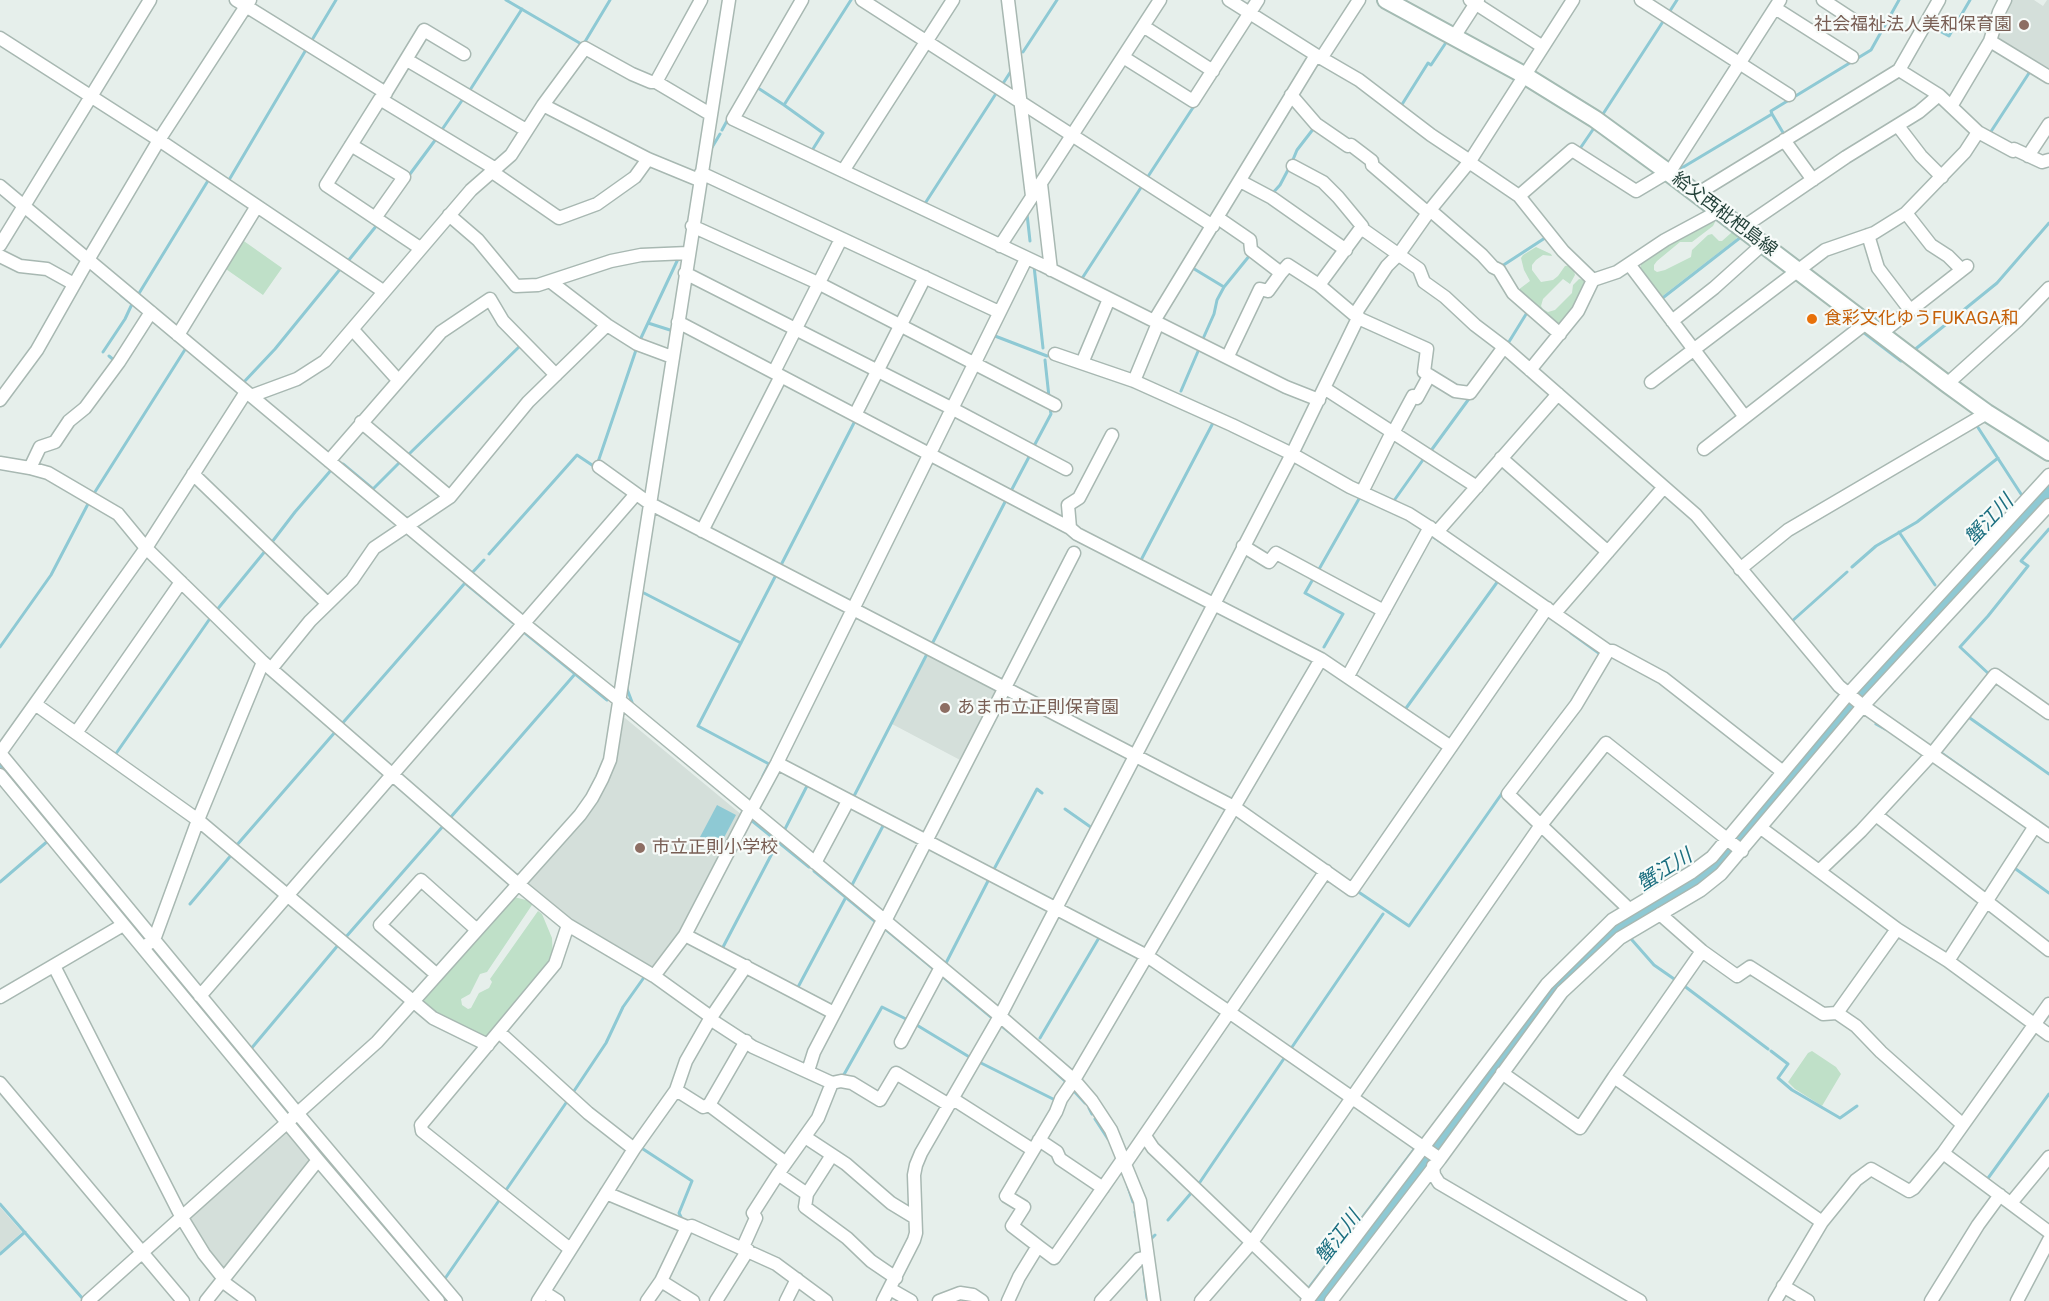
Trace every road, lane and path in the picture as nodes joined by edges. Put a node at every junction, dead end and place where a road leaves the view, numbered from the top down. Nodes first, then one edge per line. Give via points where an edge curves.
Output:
1 (150, 0) edge
2 (701, 0) edge
3 (729, 0) edge
4 (802, 0) edge
5 (862, 0) edge
6 (953, 0) edge
7 (1008, 0) edge
8 (1160, 0) edge
9 (1229, 0) edge
10 (1258, 0) edge
11 (1359, 0) edge
12 (1386, 0) edge
13 (1573, 0) edge
14 (1641, 0) edge
15 (1823, 0) edge
16 (1939, 0) edge
17 (2005, 0) edge
18 (1475, 1) edge
19 (245, 2) edge
20 (1777, 4) edge
21 (1250, 13) junction
22 (1852, 19) dead end
23 (1143, 26) junction
24 (1454, 37) junction
25 (0, 38) edge
26 (1990, 41) junction
27 (927, 42) junction
28 (1542, 47) junction
29 (464, 54) dead end
30 (1319, 56) junction
31 (1123, 57) junction
32 (1852, 57) dead end
33 (407, 60) junction
34 (1740, 63) junction
35 (1899, 70) junction
36 (1213, 71) junction
37 (1524, 75) junction
38 (2049, 77) edge
39 (656, 82) junction
40 (1939, 94) junction
41 (1291, 95) junction
42 (1789, 95) dead end
43 (383, 96) junction
44 (91, 97) junction
45 (1021, 103) junction
46 (543, 105) junction
47 (1952, 105) junction
48 (710, 114) junction
49 (2049, 124) edge
50 (1898, 126) junction
51 (526, 130) junction
52 (1978, 132) junction
53 (1072, 136) junction
54 (159, 140) junction
55 (1784, 140) junction
56 (351, 145) junction
57 (2028, 156) junction
58 (648, 159) junction
59 (2049, 160) edge
60 (1470, 161) junction
61 (1293, 166) dead end
62 (493, 170) junction
63 (843, 171) junction
64 (1668, 172) junction
65 (700, 177) junction
66 (1942, 177) junction
67 (1813, 180) junction
68 (1240, 181) junction
69 (1041, 184) junction
70 (0, 186) edge
71 (1697, 194) junction
72 (1032, 196) junction
73 (1519, 196) junction
74 (24, 206) junction
75 (257, 206) junction
76 (1719, 210) junction
77 (1429, 212) junction
78 (1906, 213) junction
79 (449, 215) junction
80 (375, 218) junction
81 (1216, 222) junction
82 (692, 225) junction
83 (1361, 228) junction
84 (1742, 228) junction
85 (1868, 235) junction
86 (841, 239) junction
87 (1763, 244) junction
88 (0, 245) edge
89 (1000, 246) junction
90 (420, 248) junction
91 (1346, 250) junction
92 (688, 253) junction
93 (1399, 254) junction
94 (0, 256) edge
95 (1026, 259) junction
96 (87, 260) junction
97 (1629, 264) junction
98 (1051, 270) junction
99 (1797, 271) junction
100 (685, 273) junction
101 (1281, 273) junction
102 (925, 277) junction
103 (1593, 280) junction
104 (550, 282) junction
105 (819, 283) junction
106 (74, 284) junction
107 (1319, 285) junction
108 (2049, 288) edge
109 (383, 291) junction
110 (1109, 299) junction
111 (1910, 310) junction
112 (151, 312) junction
113 (999, 312) junction
114 (1358, 318) junction
115 (1672, 321) junction
116 (678, 322) junction
117 (1156, 322) junction
118 (1866, 323) junction
119 (607, 325) junction
120 (901, 325) junction
121 (796, 328) junction
122 (353, 330) junction
123 (1560, 334) junction
124 (1880, 334) junction
125 (178, 335) junction
126 (1504, 347) junction
127 (1694, 350) junction
128 (1055, 354) dead end
129 (1228, 356) junction
130 (672, 357) junction
131 (976, 363) junction
132 (1082, 363) junction
133 (878, 370) junction
134 (1530, 370) junction
135 (777, 374) junction
136 (556, 375) junction
137 (1429, 376) junction
138 (398, 380) junction
139 (1134, 381) junction
140 (1651, 382) dead end
141 (1947, 384) junction
142 (1324, 388) junction
143 (249, 394) junction
144 (1558, 394) junction
145 (0, 400) edge
146 (1319, 400) junction
147 (1055, 405) dead end
148 (953, 409) junction
149 (1987, 413) junction
150 (855, 415) junction
151 (1745, 417) junction
152 (361, 422) junction
153 (1392, 433) junction
154 (1112, 435) dead end
155 (1704, 449) dead end
156 (2049, 452) edge
157 (930, 454) junction
158 (1292, 454) junction
159 (1501, 458) junction
160 (329, 461) junction
161 (1, 467) edge
162 (599, 467) dead end
163 (30, 468) junction
164 (1065, 469) dead end
165 (193, 474) junction
166 (2049, 475) edge
167 (1477, 487) junction
168 (1664, 487) junction
169 (1362, 492) junction
170 (636, 494) junction
171 (450, 497) junction
172 (649, 503) junction
173 (2049, 505) edge
174 (406, 526) junction
175 (1070, 528) junction
176 (1433, 530) junction
177 (702, 531) junction
178 (1243, 546) junction
179 (146, 548) junction
180 (1608, 552) junction
181 (1074, 553) dead end
182 (1740, 569) junction
183 (181, 582) junction
184 (327, 603) junction
185 (1214, 603) junction
186 (852, 609) junction
187 (1551, 610) junction
188 (1384, 611) junction
189 (524, 623) junction
190 (1608, 651) junction
191 (1321, 659) junction
192 (267, 666) junction
193 (1348, 676) junction
194 (1005, 688) junction
195 (1849, 693) junction
196 (619, 700) junction
197 (35, 704) junction
198 (1863, 706) junction
199 (2049, 713) edge
200 (76, 734) junction
201 (1451, 747) junction
202 (0, 753) edge
203 (1932, 754) junction
204 (1134, 755) junction
205 (777, 763) junction
206 (1783, 772) junction
207 (0, 775) edge
208 (392, 775) junction
209 (848, 801) junction
210 (1234, 807) junction
211 (750, 810) junction
212 (1876, 814) junction
213 (198, 820) junction
214 (1541, 825) junction
215 (2035, 826) junction
216 (1761, 828) junction
217 (2049, 836) edge
218 (1728, 840) junction
219 (926, 841) junction
220 (1741, 851) junction
221 (815, 863) junction
222 (1326, 871) junction
223 (1819, 871) junction
224 (518, 884) junction
225 (289, 896) junction
226 (1987, 901) junction
227 (1055, 908) junction
228 (1629, 909) junction
229 (1660, 914) junction
230 (884, 921) junction
231 (123, 925) junction
232 (567, 925) junction
233 (1897, 929) junction
234 (477, 930) junction
235 (685, 935) junction
236 (148, 944) junction
237 (2049, 950) edge
238 (1702, 951) junction
239 (1147, 956) junction
240 (1948, 961) junction
241 (54, 966) junction
242 (746, 966) junction
243 (941, 967) junction
244 (437, 975) junction
245 (654, 976) junction
246 (200, 996) junction
247 (0, 997) edge
248 (413, 1001) junction
249 (2049, 1004) edge
250 (1229, 1012) junction
251 (834, 1013) junction
252 (1837, 1013) junction
253 (999, 1016) junction
254 (711, 1018) junction
255 (2035, 1024) junction
256 (500, 1032) junction
257 (2049, 1035) edge
258 (746, 1041) junction
259 (901, 1042) dead end
260 (488, 1045) junction
261 (808, 1071) junction
262 (1502, 1073) junction
263 (1614, 1077) junction
264 (1074, 1080) junction
265 (0, 1083) edge
266 (832, 1083) junction
267 (676, 1090) junction
268 (1352, 1096) junction
269 (951, 1102) junction
270 (709, 1105) junction
271 (293, 1118) junction
272 (1962, 1124) junction
273 (1145, 1136) junction
274 (804, 1137) junction
275 (1036, 1145) junction
276 (1424, 1147) junction
277 (634, 1149) junction
278 (1943, 1153) junction
279 (832, 1155) junction
280 (2049, 1157) edge
281 (318, 1160) junction
282 (1124, 1161) junction
283 (1437, 1161) junction
284 (786, 1163) junction
285 (778, 1174) junction
286 (1103, 1188) junction
287 (606, 1193) junction
288 (807, 1194) junction
289 (2000, 1195) junction
290 (2011, 1203) junction
291 (914, 1217) junction
292 (182, 1218) junction
293 (1822, 1222) junction
294 (687, 1227) junction
295 (2049, 1232) edge
296 (2049, 1240) edge
297 (1252, 1242) junction
298 (1038, 1246) junction
299 (745, 1249) junction
300 (570, 1250) junction
301 (142, 1253) junction
302 (1147, 1257) junction
303 (797, 1278) junction
304 (223, 1280) junction
305 (661, 1281) junction
306 (893, 1284) junction
307 (1783, 1286) junction
308 (541, 1296) edge
309 (1308, 1299) edge
310 (88, 1301) edge
311 (183, 1301) edge
312 (206, 1301) edge
313 (249, 1301) edge
314 (438, 1301) edge
315 (456, 1301) edge
316 (558, 1301) edge
317 (647, 1301) edge
318 (693, 1301) edge
319 (716, 1301) edge
320 (786, 1301) edge
321 (826, 1301) edge
322 (882, 1301) edge
323 (911, 1301) edge
324 (939, 1301) edge
325 (982, 1301) edge
326 (1008, 1301) edge
327 (1101, 1301) edge
328 (1154, 1301) edge
329 (1201, 1301) edge
330 (1331, 1301) edge
331 (1640, 1301) edge
332 (1774, 1301) edge
333 (1808, 1301) edge
334 (1931, 1301) edge
335 (2017, 1301) edge

1 - 44 street
2 - 39 street
3 - 48 street
4 - 63 street via 733,119
5 - 27 street
6 - 27 street
7 - 45 street
8 - 23 street
9 - 21 street
10 - 21 street
11 - 30 street
12 - 24 main road, 給父西枇杷島線
13 - 28 street
14 - 34 street
15 - 22 street
16 - 35 street
17 - 26 street
18 - 24 street
18 - 28 street
19 - 43 street
19 - 54 street
20 - 32 street
20 - 34 street
21 - 30 street
21 - 36 street
23 - 31 street
23 - 36 street
24 - 37 main road, 給父西枇杷島線
25 - 44 street
26 - 38 street
26 - 47 street
27 - 45 street
27 - 63 street
28 - 37 street
29 - 33 street via 424,30
30 - 41 street
30 - 60 street via 1359,80
31 - 36 street via 1193,101
31 - 53 street
33 - 43 street
33 - 51 street
34 - 42 street
34 - 64 street
35 - 40 street
35 - 55 street
37 - 60 street
37 - 64 main road, 給父西枇杷島線 via 1595,119
39 - 46 street via 632,74 585,48
39 - 48 street
40 - 47 street
40 - 50 street
41 - 68 street
41 - 77 street via 1316,124 1372,161
43 - 56 street
43 - 62 street
44 - 54 street
44 - 74 street
45 - 53 street
45 - 72 street
46 - 51 street
46 - 58 street
47 - 52 street
48 - 65 street
49 - 57 street
50 - 66 street
50 - 67 street
51 - 62 street via 511,155
52 - 57 street
52 - 66 street
53 - 69 street
53 - 81 street
54 - 75 street
54 - 96 street
55 - 67 street
55 - 71 street
56 - 80 street via 326,185
56 - 80 street via 404,177
57 - 59 street via 2042,162
58 - 62 street via 635,177 597,204 559,218
58 - 65 street
60 - 73 street
60 - 77 street
61 - 83 street via 1331,189
62 - 79 street
63 - 89 street
64 - 71 main road, 給父西枇杷島線
64 - 73 street via 1636,191 1572,150
65 - 82 street
65 - 86 street
66 - 78 street
67 - 84 street
68 - 81 street
68 - 91 street via 1272,198
69 - 72 street
69 - 98 street
70 - 74 street
71 - 76 main road, 給父西枇杷島線
72 - 89 street
73 - 103 street
74 - 88 street
74 - 96 street
75 - 109 street
75 - 125 street
76 - 84 main road, 給父西枇杷島線
76 - 97 street
77 - 93 street
77 - 123 street via 1499,270 1513,293
78 - 85 street
78 - 111 street via 1931,245 1964,268
79 - 90 street
79 - 104 street via 478,240 516,286
80 - 90 street
81 - 101 street via 1250,240 1251,249
81 - 117 street
82 - 92 street
82 - 105 street
83 - 91 street
83 - 93 street
84 - 87 main road, 給父西枇杷島線
85 - 99 street via 1825,250
85 - 111 street via 1878,268
86 - 102 street
86 - 105 street
87 - 99 main road, 給父西枇杷島線
87 - 115 street
89 - 95 street
90 - 109 street
91 - 107 street
92 - 100 street
92 - 104 street via 611,261
93 - 114 street via 1363,301
93 - 126 street via 1419,269 1425,282
94 - 106 street via 20,266 48,269
95 - 98 street
95 - 113 street
96 - 106 street
96 - 112 street
97 - 103 street
97 - 115 street
98 - 110 street
99 - 118 main road, 給父西枇杷島線
99 - 127 street
100 - 116 street
100 - 121 street
101 - 107 street via 1288,265
101 - 129 street via 1268,291 1260,289
102 - 113 street
102 - 120 street
103 - 123 street via 1584,303
104 - 119 street
105 - 120 street
105 - 121 street
106 - 145 street via 37,350
107 - 114 street
108 - 141 street
109 - 122 street
110 - 117 street
110 - 132 street
111 - 124 street
112 - 125 street
112 - 163 street via 85,408 69,421 55,442 40,447
113 - 131 street
114 - 137 street via 1427,349 1424,372
114 - 142 street
115 - 127 street
116 - 130 street
116 - 135 street
117 - 129 street
117 - 139 street
118 - 124 main road, 給父西枇杷島線
118 - 151 street
119 - 130 street via 637,344
119 - 136 street
120 - 131 street
120 - 133 street
121 - 133 street
121 - 135 street
122 - 138 street
122 - 143 street via 315,368 297,379
123 - 134 street
124 - 141 main road, 給父西枇杷島線
125 - 143 street
126 - 134 street
126 - 137 street via 1470,393 1455,391
127 - 140 street
127 - 151 street
128 - 132 street
129 - 146 street
130 - 172 street
131 - 147 street
131 - 148 street
132 - 139 street
133 - 148 street
133 - 150 street
134 - 144 street
135 - 150 street
135 - 177 street
136 - 138 street via 503,321 490,299 441,332
136 - 171 street via 528,402
137 - 153 street
138 - 152 street
139 - 158 street
141 - 149 main road, 給父西枇杷島線
142 - 146 street
142 - 153 street
143 - 160 street
143 - 165 street
144 - 159 street
144 - 168 street
146 - 158 street
148 - 157 street
148 - 164 street
149 - 156 main road, 給父西枇杷島線
149 - 182 street via 1788,530
150 - 157 street
151 - 155 street
152 - 160 street
152 - 171 street
153 - 167 street
153 - 169 street
154 - 175 street via 1079,498 1068,505
157 - 175 street
157 - 186 street
158 - 169 street
158 - 178 street
159 - 167 street
159 - 180 street
160 - 174 street
161 - 163 street
162 - 170 street
163 - 179 street via 48,473 118,514
165 - 179 street
165 - 184 street
166 - 195 street
167 - 176 street
168 - 180 street
168 - 182 street via 1696,515
169 - 176 street
170 - 172 street
170 - 189 street
171 - 174 street
172 - 177 street
172 - 196 street
173 - 198 street
174 - 184 street via 374,548 352,580
174 - 189 street
175 - 185 street
176 - 187 street
176 - 188 street
177 - 186 street
178 - 185 street
178 - 188 street via 1269,562 1276,553
179 - 183 street
179 - 197 street
180 - 187 street
181 - 194 street
182 - 195 street
183 - 192 street
183 - 200 street
184 - 192 street
185 - 191 street
185 - 204 street
186 - 194 street
186 - 205 street
187 - 190 street
187 - 201 street
188 - 193 street
189 - 196 street
189 - 208 street
190 - 206 street via 1663,678
190 - 214 street via 1576,705 1508,794
191 - 193 street
191 - 210 street
192 - 208 street
192 - 213 street
193 - 201 street
194 - 204 street
194 - 219 street
195 - 198 street
195 - 206 street
196 - 211 street
196 - 224 street via 610,760 592,798
197 - 200 street
197 - 202 street
198 - 203 street
198 - 216 street
199 - 203 street via 1995,675
200 - 213 street
201 - 222 street via 1352,890
202 - 236 street
203 - 212 street
203 - 215 street
204 - 210 street
204 - 227 street
205 - 209 street
205 - 211 street
206 - 218 street
207 - 231 street
208 - 224 street
208 - 225 street
209 - 219 street
209 - 221 street
210 - 222 street
210 - 239 street
211 - 221 street
211 - 235 street
212 - 223 street
212 - 226 street
213 - 225 street
213 - 236 street
214 - 218 street via 1606,743
214 - 228 street
214 - 268 street
215 - 217 street
215 - 226 street
216 - 220 street
216 - 223 street
218 - 220 street
218 - 228 street via 1692,872
219 - 227 street
219 - 230 street
220 - 229 street via 1701,890
221 - 230 street
222 - 250 street
223 - 233 street
224 - 232 street
224 - 234 street
225 - 246 street
225 - 248 street
226 - 237 street
226 - 240 street
227 - 239 street
227 - 253 street
228 - 276 street via 1612,920 1547,984
229 - 238 street
229 - 262 street via 1620,938 1562,992
230 - 243 street
230 - 251 street
231 - 236 street
231 - 241 street
232 - 245 street
232 - 256 street via 555,964
233 - 240 street
233 - 252 street
234 - 244 street
234 - 244 street via 421,880 380,925
235 - 242 street
235 - 245 street
236 - 246 street
236 - 271 street
238 - 252 street via 1737,976 1750,968 1823,1014
238 - 263 street
239 - 250 street
239 - 264 street
240 - 255 street
241 - 247 street
241 - 292 street
242 - 251 street
242 - 254 street
243 - 253 street
243 - 259 street
244 - 248 street
245 - 254 street
246 - 271 street
248 - 260 street via 433,1018
248 - 271 street via 377,1042
249 - 255 street
250 - 268 street
250 - 273 street
251 - 261 street
252 - 272 street
253 - 264 street
253 - 269 street
254 - 258 street
254 - 267 street via 686,1061
255 - 257 street
255 - 272 street
256 - 260 street
256 - 277 street via 588,1113
258 - 261 street
258 - 270 street
260 - 300 street via 421,1125 422,1131
261 - 266 street
262 - 263 street via 1580,1128
262 - 283 street
263 - 293 street
264 - 275 street
264 - 282 street via 1111,1130
265 - 301 street
266 - 269 street via 852,1083 880,1100 897,1073
266 - 274 street via 818,1118
267 - 270 street via 704,1107
267 - 277 street
268 - 276 street
268 - 297 street
269 - 275 street
269 - 291 street via 916,1165
270 - 284 street
271 - 281 street
271 - 292 street
271 - 315 street
272 - 278 street
273 - 282 street
273 - 297 street
274 - 279 street
274 - 284 street
275 - 286 street via 1057,1152 1060,1159
275 - 298 street via 1006,1196 1024,1207 1012,1226
276 - 283 street
276 - 309 street
277 - 287 street
278 - 289 street
278 - 293 street via 1909,1191 1871,1169 1856,1180
279 - 288 street
279 - 291 street
280 - 290 street
281 - 304 street
281 - 314 street
282 - 286 street
282 - 302 street via 1140,1201
283 - 330 street
283 - 331 street via 1434,1175 1439,1183
284 - 285 street
285 - 288 street
285 - 299 street via 753,1213 756,1218
286 - 298 street via 1054,1258
287 - 294 street
287 - 300 street
288 - 306 street via 805,1207 847,1238
289 - 290 street
289 - 334 street
290 - 295 street
291 - 306 street via 914,1240
292 - 301 street
292 - 304 street
293 - 307 street
294 - 299 street
294 - 305 street
296 - 335 street
297 - 309 street
297 - 329 street
298 - 326 street
299 - 303 street
299 - 319 street
300 - 308 street
301 - 310 street
301 - 311 street
302 - 327 street via 1139,1258
302 - 328 street
303 - 320 street
303 - 321 street
304 - 312 street
304 - 313 street
305 - 317 street
305 - 318 street
306 - 322 street
306 - 323 street
307 - 332 street
307 - 333 street
308 - 316 street
324 - 325 street via 960,1293

